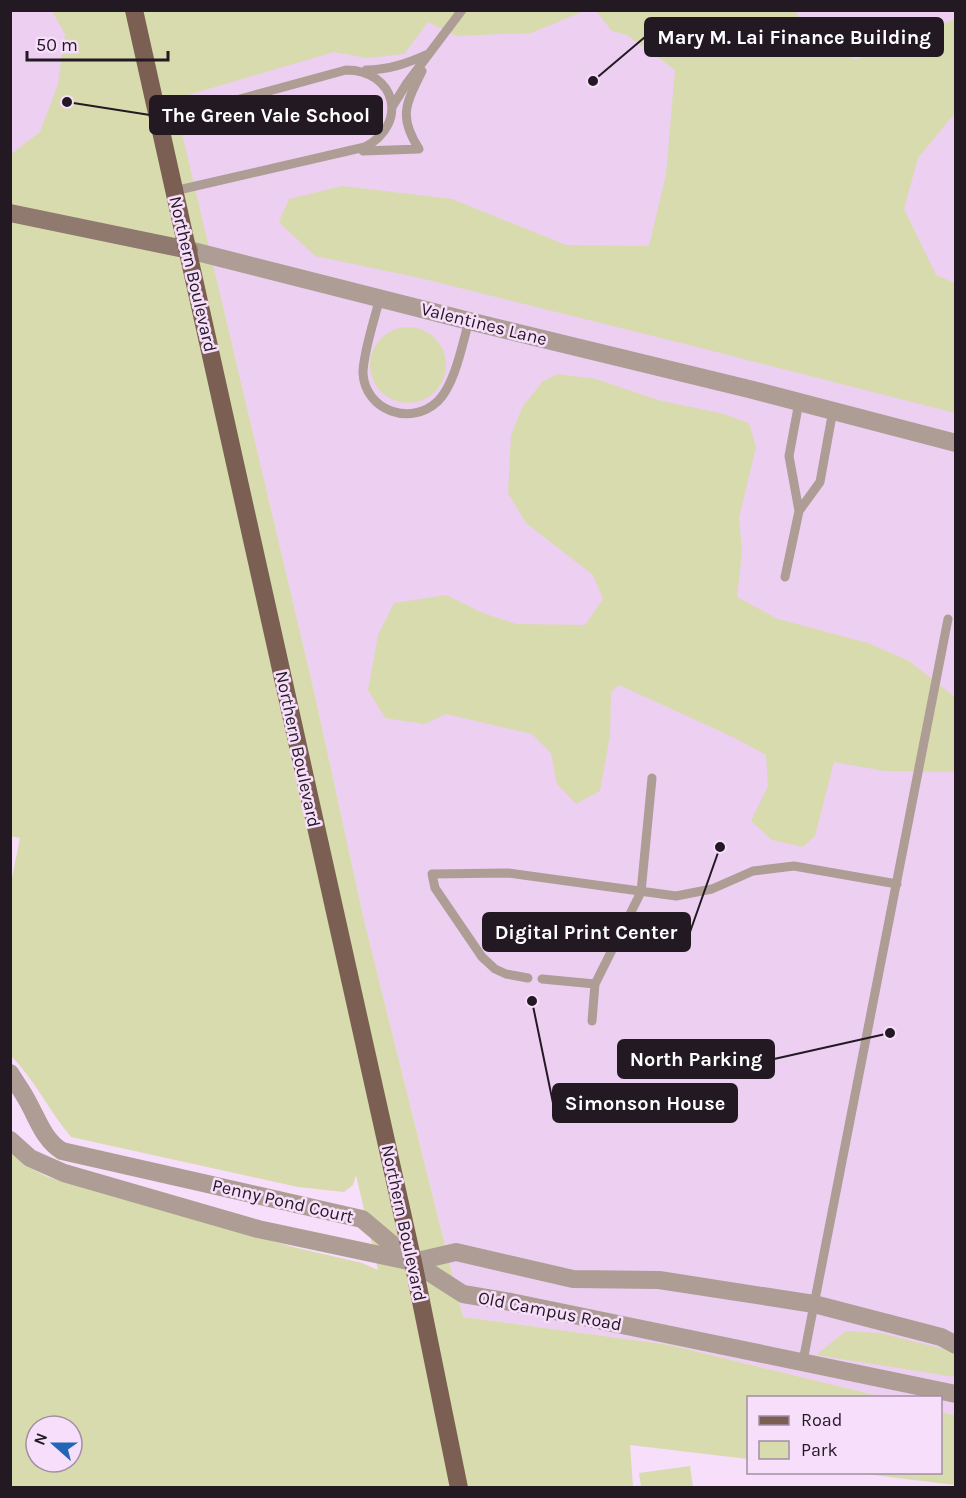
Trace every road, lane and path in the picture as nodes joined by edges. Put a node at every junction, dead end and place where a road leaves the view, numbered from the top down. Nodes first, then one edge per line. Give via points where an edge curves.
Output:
1 (134, 10) edge
2 (462, 10) edge
3 (430, 53) junction
4 (359, 70) junction
5 (392, 107) junction
6 (159, 121) junction
7 (352, 151) junction
8 (174, 191) junction
9 (10, 213) edge
10 (189, 250) junction
11 (380, 297) junction
12 (469, 321) junction
13 (799, 402) junction
14 (833, 410) junction
15 (956, 443) edge
16 (799, 511) junction
17 (785, 577) dead end
18 (948, 619) dead end
19 (652, 778) dead end
20 (897, 884) junction
21 (641, 892) junction
22 (528, 978) dead end
23 (542, 979) dead end
24 (596, 984) junction
25 (592, 1021) dead end
26 (10, 1073) edge
27 (10, 1140) edge
28 (413, 1262) junction
29 (814, 1304) junction
30 (956, 1345) edge
31 (803, 1361) junction
32 (956, 1394) edge
33 (459, 1488) edge

1 - 6 main road, Northern Boulevard
2 - 3 lane
3 - 4 lane via 380,70
3 - 5 lane
3 - 7 lane via 407,105 409,133 419,149
4 - 5 lane via 382,83
4 - 6 lane via 346,70
5 - 7 lane via 385,132 376,141
6 - 8 main road, Northern Boulevard
7 - 8 lane
8 - 10 main road, Northern Boulevard
9 - 10 street, Valentines Lane
10 - 11 street, Valentines Lane
10 - 28 main road, Northern Boulevard
11 - 12 street, Valentines Lane
11 - 12 lane via 363,371 368,392 393,413 414,414 438,401 459,358
12 - 13 street, Valentines Lane
13 - 14 street, Valentines Lane
13 - 16 lane via 789,456
14 - 15 street, Valentines Lane
14 - 16 lane via 820,482
16 - 17 lane
18 - 20 lane
19 - 21 lane
20 - 21 lane via 794,866 753,871 712,889 676,896
20 - 29 lane
21 - 22 lane via 508,873 432,874 435,888 482,957 495,969
21 - 24 lane
23 - 24 lane
24 - 25 lane
26 - 28 street, Penny Pond Court via 39,1126 62,1151 362,1219
27 - 28 street, Penny Pond Court via 30,1158 64,1173 258,1229
28 - 29 street, Old Campus Road via 456,1252 573,1279 658,1280
28 - 31 street, Old Campus Road via 463,1294
28 - 33 main road, Northern Boulevard
29 - 30 street, Old Campus Road via 941,1337
29 - 31 lane
31 - 32 street, Old Campus Road

